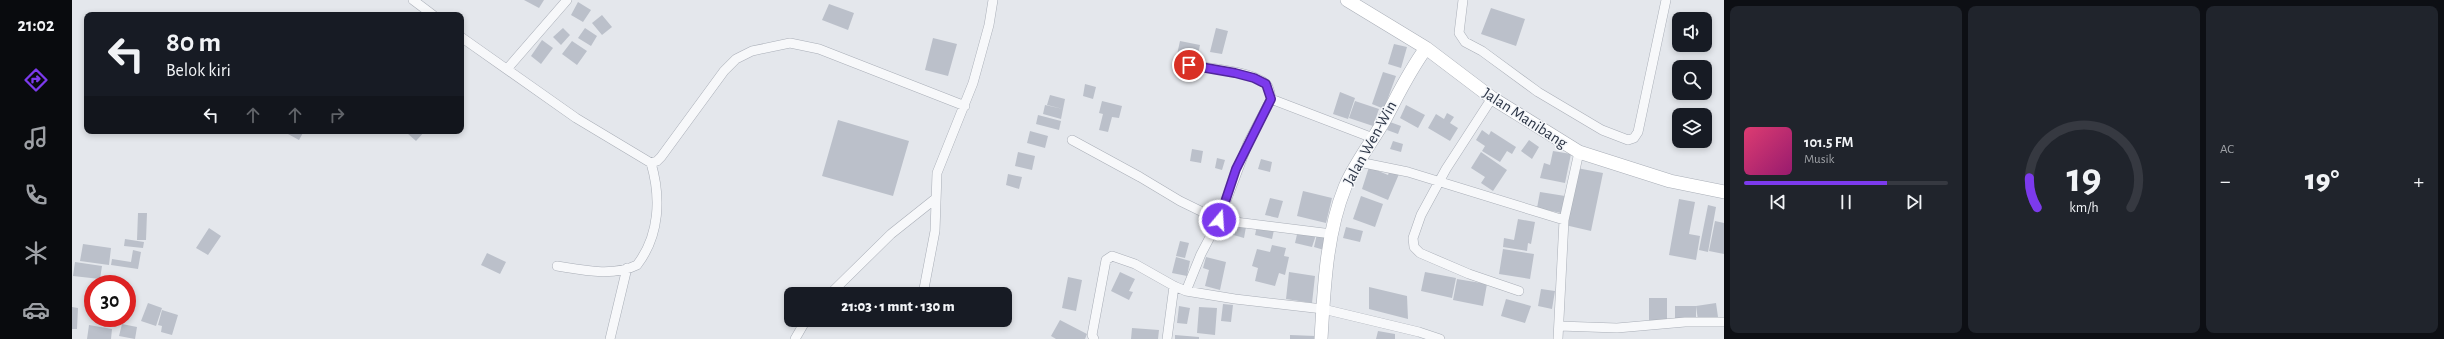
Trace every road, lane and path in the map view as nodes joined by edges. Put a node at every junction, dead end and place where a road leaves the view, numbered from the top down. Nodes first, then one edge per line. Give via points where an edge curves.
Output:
1 (414, 0) edge
2 (567, 0) edge
3 (993, 0) edge
4 (1346, 0) edge
5 (1463, 0) edge
6 (1666, 0) edge
7 (429, 12) edge
8 (464, 39) edge
9 (1426, 48) junction
10 (1189, 65) dead end
11 (507, 69) junction
12 (1492, 98) junction
13 (1271, 99) junction
14 (965, 106) junction
15 (1374, 138) junction
16 (1072, 140) dead end
17 (1579, 152) junction
18 (1359, 162) junction
19 (651, 163) junction
20 (1439, 181) junction
21 (1724, 192) edge
22 (935, 199) junction
23 (1219, 220) junction
24 (1564, 220) junction
25 (1332, 234) junction
26 (557, 266) dead end
27 (627, 268) junction
28 (1174, 286) junction
29 (837, 287) edge
30 (924, 287) edge
31 (1519, 290) dead end
32 (1186, 291) junction
33 (1323, 309) junction
34 (1724, 322) edge
35 (1559, 326) junction
36 (802, 327) edge
37 (610, 339) edge
38 (795, 339) edge
39 (1094, 339) edge
40 (1167, 339) edge
41 (1320, 339) edge
42 (1440, 339) edge
43 (1558, 339) edge

1 - 7 street
2 - 11 street
3 - 14 street via 989,25
4 - 9 street, Jalan Manibang
5 - 6 street via 1459,33 1465,42 1482,51 1538,92 1602,130 1628,140 1634,138 1638,132
8 - 11 street
9 - 12 street, Jalan Manibang
9 - 15 street, Jalan Wen-Win via 1407,74
10 - 13 street via 1260,80 1269,88
11 - 19 street via 576,118
12 - 17 street, Jalan Manibang
12 - 20 street
13 - 15 street
13 - 23 street via 1236,169
14 - 19 street via 820,49 790,43 771,46 736,59 724,71 661,157
14 - 22 street via 937,173
15 - 18 street, Jalan Wen-Win
16 - 23 street via 1186,205
17 - 21 street, Jalan Manibang via 1670,181
17 - 24 street
18 - 20 street
18 - 25 street, Jalan Wen-Win via 1345,188
19 - 27 street via 658,195 655,226 642,259 637,265
20 - 24 street
20 - 31 street via 1421,215 1413,238 1414,247 1442,263
22 - 29 street via 891,234
22 - 30 street via 935,231
23 - 25 street
23 - 32 street
24 - 35 street
25 - 33 street, Jalan Wen-Win
26 - 27 street via 587,271 616,271
27 - 37 street
28 - 32 street
28 - 39 street via 1135,264 1108,257 1092,334
28 - 40 street
32 - 33 street
33 - 41 street, Jalan Wen-Win
33 - 42 street
34 - 35 street via 1684,322 1617,328
35 - 43 street
36 - 38 street

